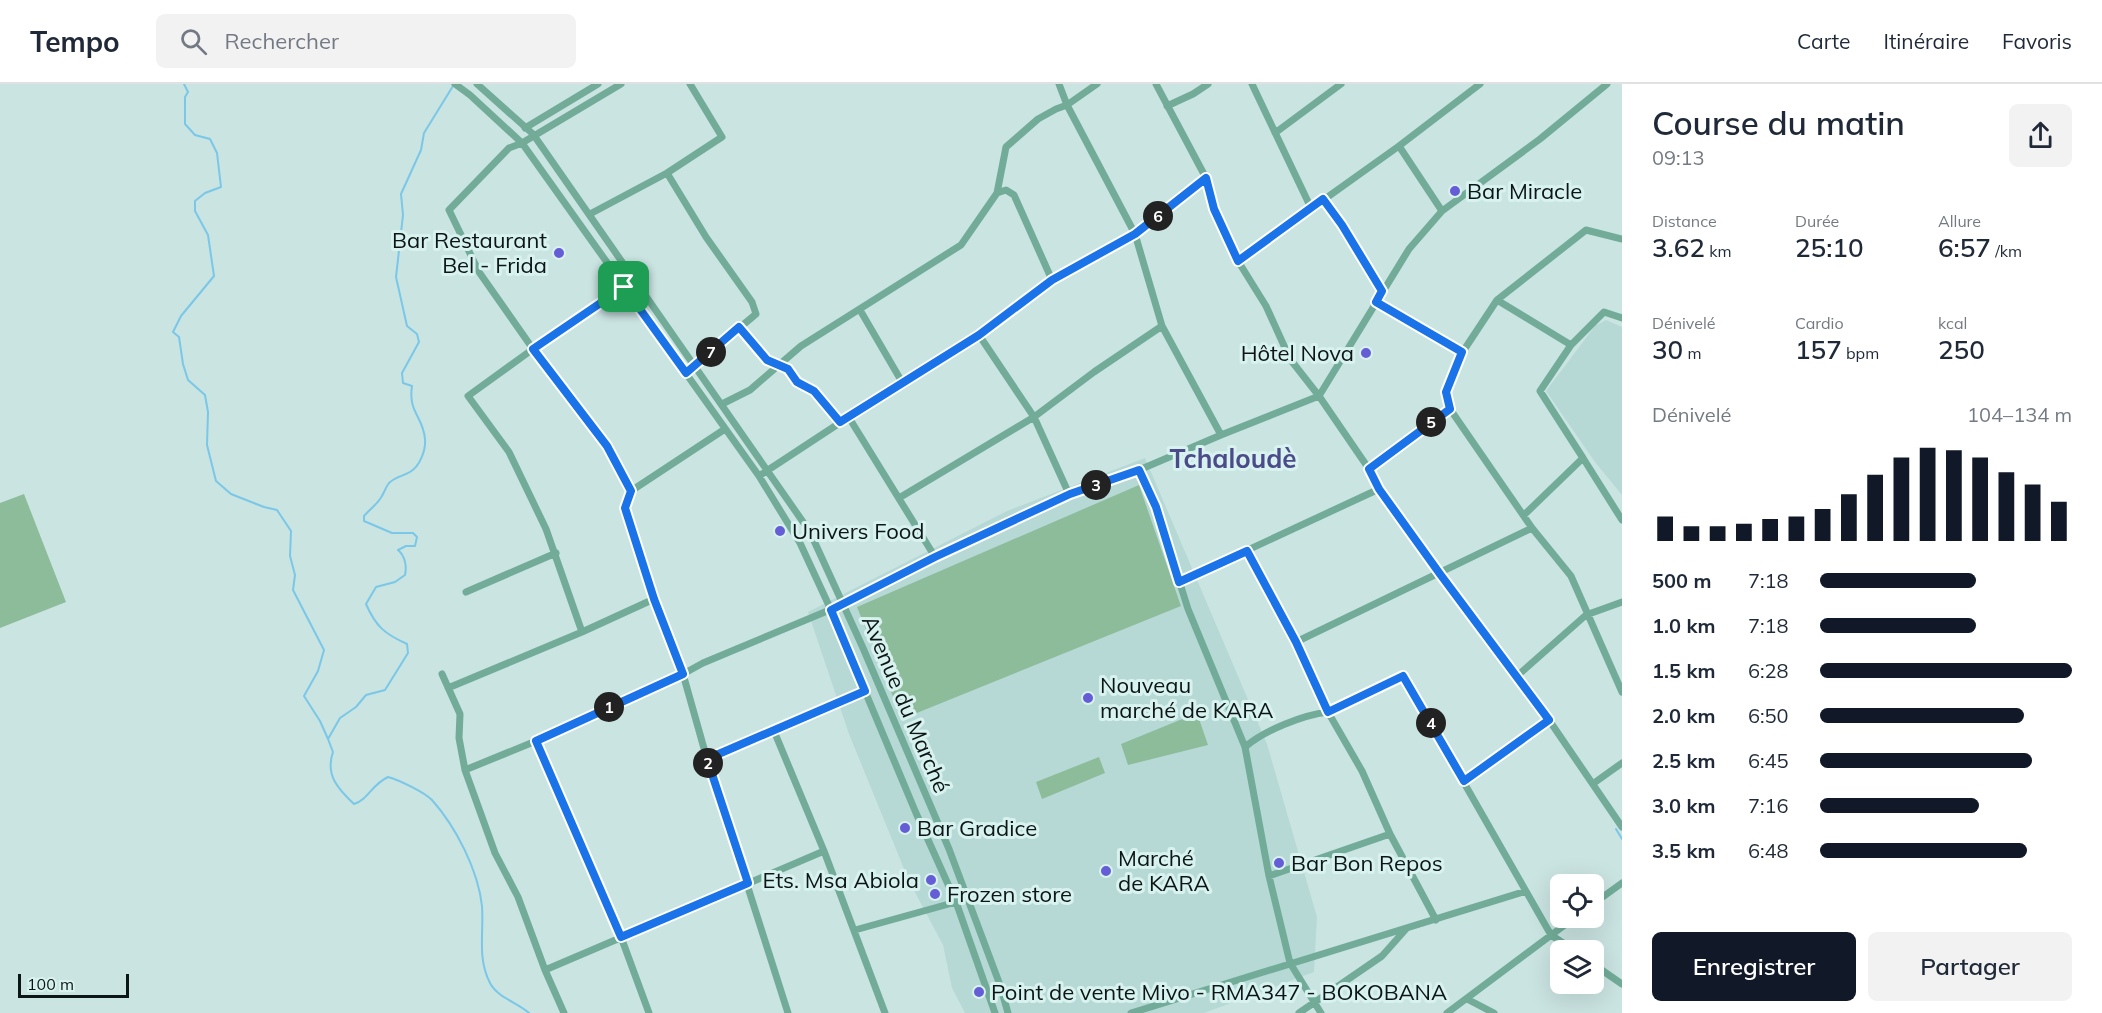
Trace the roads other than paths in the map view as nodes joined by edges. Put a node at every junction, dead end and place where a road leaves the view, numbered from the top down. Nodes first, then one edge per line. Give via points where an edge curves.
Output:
1 (455, 84) edge
2 (477, 84) edge
3 (489, 84) edge
4 (598, 84) edge
5 (621, 84) edge
6 (690, 84) edge
7 (1059, 84) edge
8 (1097, 84) edge
9 (1156, 84) edge
10 (1208, 84) edge
11 (1252, 84) edge
12 (1341, 84) edge
13 (1607, 84) edge
14 (1478, 85) edge
15 (488, 94) junction
16 (1067, 105) junction
17 (1167, 106) junction
18 (525, 128) junction
19 (1275, 134) junction
20 (533, 135) junction
21 (522, 143) junction
22 (1399, 146) junction
23 (667, 172) junction
24 (1206, 178) junction
25 (997, 193) junction
26 (1323, 199) junction
27 (1311, 208) junction
28 (1442, 212) junction
29 (590, 214) junction
30 (1135, 234) junction
31 (1622, 239) edge
32 (1238, 261) junction
33 (1052, 280) junction
34 (624, 287) junction
35 (1382, 291) junction
36 (1497, 300) junction
37 (1376, 302) junction
38 (860, 310) junction
39 (1622, 318) edge
40 (1162, 326) junction
41 (739, 327) junction
42 (979, 335) junction
43 (1571, 345) junction
44 (533, 349) junction
45 (1462, 352) junction
46 (777, 365) junction
47 (696, 366) junction
48 (686, 373) junction
49 (902, 382) junction
50 (1319, 396) junction
51 (722, 404) junction
52 (1450, 409) junction
53 (848, 416) junction
54 (1034, 417) junction
55 (840, 422) junction
56 (725, 429) junction
57 (1221, 435) junction
58 (1583, 458) junction
59 (1369, 469) junction
60 (769, 470) junction
61 (1139, 470) junction
62 (759, 476) junction
63 (1379, 489) junction
64 (631, 491) junction
65 (1070, 494) junction
66 (899, 498) junction
67 (1524, 514) junction
68 (1622, 520) edge
69 (1532, 528) junction
70 (1247, 551) junction
71 (556, 553) junction
72 (935, 557) junction
73 (1440, 574) junction
74 (1179, 582) junction
75 (466, 592) dead end
76 (654, 599) junction
77 (1622, 602) edge
78 (844, 604) junction
79 (831, 610) junction
80 (1586, 615) junction
81 (582, 632) junction
82 (1296, 642) junction
83 (442, 674) dead end
84 (683, 674) junction
85 (1516, 677) junction
86 (448, 688) junction
87 (865, 691) junction
88 (1622, 692) edge
89 (1328, 712) junction
90 (1549, 720) junction
91 (774, 731) junction
92 (536, 741) junction
93 (1245, 747) junction
94 (707, 759) junction
95 (1622, 763) edge
96 (465, 770) junction
97 (1464, 781) junction
98 (1594, 783) junction
99 (1622, 827) edge
100 (1390, 834) junction
101 (949, 849) junction
102 (824, 850) junction
103 (935, 854) junction
104 (1269, 876) junction
105 (748, 883) junction
106 (1622, 883) edge
107 (1614, 889) junction
108 (1526, 891) junction
109 (1622, 894) edge
110 (1604, 896) edge
111 (957, 902) junction
112 (1436, 920) junction
113 (1560, 928) edge
114 (1406, 929) junction
115 (855, 930) junction
116 (1551, 935) junction
117 (621, 937) junction
118 (1558, 940) edge
119 (1290, 963) junction
120 (545, 970) junction
121 (1604, 972) edge
122 (1622, 984) edge
123 (1000, 985) junction
124 (987, 988) junction
125 (1467, 999) junction
126 (1314, 1002) junction
127 (564, 1013) edge
128 (649, 1013) edge
129 (788, 1013) edge
130 (885, 1013) edge
131 (994, 1013) edge
132 (1008, 1013) edge
133 (1131, 1013) edge
134 (1299, 1013) edge
135 (1321, 1013) edge
136 (1447, 1013) edge
137 (1494, 1013) edge

1 - 21 street, Avenue du Marché
2 - 15 street, Avenue du Marché
3 - 15 street
4 - 18 street
5 - 20 street
6 - 23 street via 722,137
7 - 16 street
8 - 16 street
9 - 17 street
10 - 17 street
11 - 19 street
12 - 19 street
13 - 28 street
14 - 22 street
15 - 18 street, Avenue du Marché
16 - 25 street via 1038,120 1006,147
16 - 30 street
17 - 24 street
18 - 20 street, Avenue du Marché
19 - 27 street
20 - 21 street
20 - 29 street, Avenue du Marché
21 - 34 street, Avenue du Marché
21 - 44 street via 509,148 449,210 479,272
22 - 26 street
22 - 28 street
23 - 29 street
23 - 41 street via 752,302 756,314
24 - 30 street
24 - 32 street via 1214,209
25 - 33 street via 1006,190 1014,195
25 - 38 street via 962,245
26 - 27 street
26 - 35 street
27 - 32 street
28 - 35 street via 1409,249
29 - 47 street, Avenue du Marché
30 - 33 street
30 - 40 street
31 - 36 street via 1586,230
32 - 50 street via 1266,306 1290,359
33 - 42 street
34 - 44 street
34 - 48 street, Avenue du Marché
35 - 37 street
36 - 43 street
36 - 45 street
37 - 45 street
37 - 50 street
38 - 46 street
38 - 49 street
39 - 43 street via 1604,312
40 - 54 street
40 - 57 street
41 - 46 street via 767,360
41 - 47 street
42 - 49 street
42 - 54 street
43 - 58 street via 1540,391
44 - 64 street via 607,446
44 - 71 street via 468,396 509,452
45 - 52 street via 1446,392
46 - 51 street via 750,390
46 - 55 street via 788,369 797,382 814,391
47 - 48 street
47 - 51 street, Avenue du Marché
48 - 56 street, Avenue du Marché
49 - 53 street
50 - 57 street
50 - 59 street
51 - 60 street, Avenue du Marché
52 - 59 street
52 - 67 street
53 - 55 street
53 - 66 street
54 - 65 street
54 - 66 street
55 - 60 street
56 - 62 street, Avenue du Marché
56 - 64 street
57 - 61 street
58 - 67 street
58 - 68 street
59 - 63 street
60 - 62 street
60 - 78 street, Avenue du Marché via 810,532
61 - 65 street
61 - 74 street via 1156,507
62 - 79 street, Avenue du Marché via 800,543
63 - 70 street
63 - 73 street
64 - 76 street via 625,508
65 - 72 street
66 - 72 street
67 - 69 street
69 - 73 street
69 - 80 street via 1571,576
70 - 74 street
70 - 82 street
71 - 75 street
71 - 81 street
72 - 78 street
73 - 82 street
73 - 85 street
74 - 93 street
76 - 81 street
76 - 84 street
77 - 80 street
78 - 79 street
78 - 101 street, Avenue du Marché
79 - 84 street
79 - 87 street, Avenue du Marché
80 - 85 street
80 - 88 street
81 - 86 street
82 - 89 street
83 - 86 street
84 - 92 street
84 - 94 street
85 - 90 street
86 - 96 street via 460,714 459,738
87 - 91 street
87 - 103 street, Avenue du Marché
89 - 93 street via 1313,714
89 - 97 street via 1403,676
89 - 100 street via 1362,771
90 - 97 street
90 - 98 street
91 - 94 street
91 - 102 street
92 - 96 street
92 - 117 street
93 - 104 street
94 - 105 street
95 - 98 street
96 - 120 street
97 - 108 street
98 - 99 street
100 - 104 street
100 - 112 street
101 - 103 street
101 - 123 street, Avenue du Marché
102 - 105 street
102 - 115 street
103 - 111 street, Avenue du Marché
104 - 119 street
105 - 117 street
105 - 129 street
106 - 107 street
107 - 109 street
107 - 110 street
108 - 112 street
108 - 116 street
111 - 115 street
111 - 124 street, Avenue du Marché
112 - 114 street
113 - 116 street
114 - 119 street
114 - 126 street via 1382,956
115 - 130 street
116 - 118 street
116 - 125 street
117 - 120 street
117 - 128 street
119 - 126 street
119 - 133 street
120 - 127 street
121 - 122 street
123 - 124 street
123 - 132 street, Avenue du Marché
124 - 131 street, Avenue du Marché
125 - 136 street
125 - 137 street
126 - 134 street
126 - 135 street

